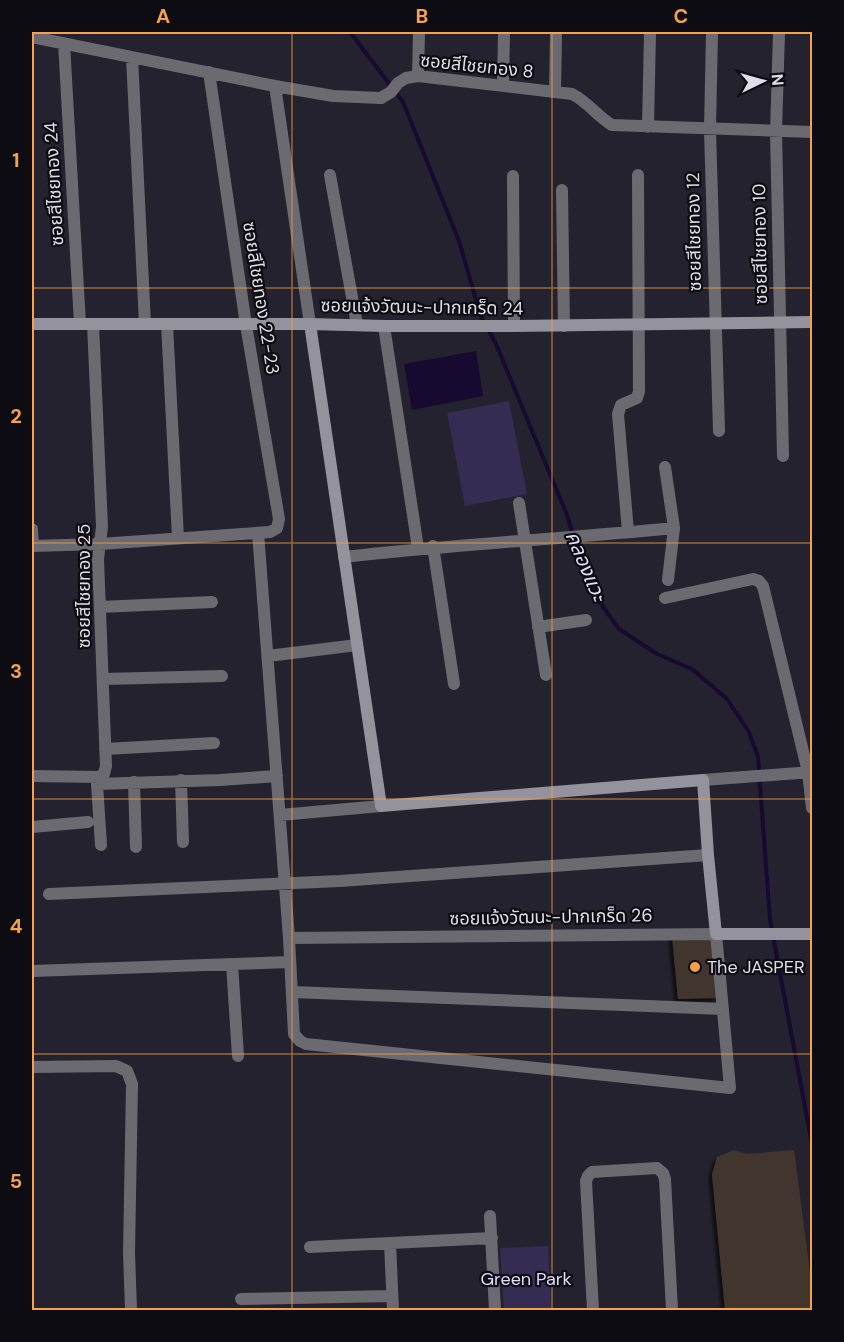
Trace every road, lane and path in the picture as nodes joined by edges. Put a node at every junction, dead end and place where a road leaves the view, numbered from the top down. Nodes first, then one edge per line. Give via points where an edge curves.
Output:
1 (419, 32) edge
2 (504, 32) edge
3 (556, 32) edge
4 (650, 32) edge
5 (712, 32) edge
6 (779, 32) edge
7 (32, 37) edge
8 (64, 43) junction
9 (132, 57) junction
10 (209, 72) junction
11 (418, 76) junction
12 (275, 86) junction
13 (503, 86) junction
14 (555, 92) junction
15 (648, 127) junction
16 (710, 130) junction
17 (776, 132) junction
18 (813, 132) edge
19 (330, 175) dead end
20 (638, 175) dead end
21 (513, 176) dead end
22 (562, 190) dead end
23 (813, 322) edge
24 (780, 323) junction
25 (32, 324) edge
26 (87, 324) junction
27 (145, 324) junction
28 (167, 324) junction
29 (309, 324) junction
30 (714, 324) junction
31 (246, 325) junction
32 (357, 325) junction
33 (637, 325) junction
34 (384, 326) junction
35 (514, 326) junction
36 (564, 326) junction
37 (719, 431) dead end
38 (783, 456) dead end
39 (665, 467) dead end
40 (519, 503) dead end
41 (674, 528) junction
42 (32, 529) edge
43 (258, 532) junction
44 (628, 532) junction
45 (178, 538) junction
46 (525, 541) junction
47 (100, 544) junction
48 (32, 546) edge
49 (434, 546) junction
50 (418, 548) junction
51 (345, 557) junction
52 (668, 579) dead end
53 (665, 598) dead end
54 (212, 602) dead end
55 (100, 607) junction
56 (586, 620) dead end
57 (538, 627) junction
58 (357, 645) junction
59 (268, 656) junction
60 (546, 675) dead end
61 (222, 676) dead end
62 (103, 679) junction
63 (454, 684) dead end
64 (214, 743) dead end
65 (105, 748) junction
66 (810, 772) edge
67 (32, 776) edge
68 (277, 776) junction
69 (181, 780) junction
70 (703, 780) junction
71 (134, 783) junction
72 (381, 806) junction
73 (813, 808) edge
74 (280, 815) junction
75 (88, 822) dead end
76 (32, 826) edge
77 (183, 842) dead end
78 (101, 845) dead end
79 (136, 847) dead end
80 (708, 855) junction
81 (285, 883) junction
82 (49, 894) dead end
83 (716, 934) junction
84 (813, 934) edge
85 (289, 938) junction
86 (290, 962) junction
87 (232, 964) junction
88 (32, 971) edge
89 (292, 992) junction
90 (723, 1010) junction
91 (238, 1056) dead end
92 (32, 1067) edge
93 (490, 1216) dead end
94 (492, 1238) junction
95 (390, 1243) junction
96 (309, 1246) dead end
97 (392, 1296) junction
98 (241, 1299) dead end
99 (131, 1311) edge
100 (393, 1311) edge
101 (495, 1311) edge
102 (593, 1311) edge
103 (672, 1311) edge

1 - 11 street
2 - 13 street
3 - 14 street
4 - 15 street
5 - 16 street, ซอยสีไชยทอง 12
6 - 17 street, ซอยสีไชยทอง 10
7 - 8 street, ซอยสีไชยทอง 8
8 - 9 street, ซอยสีไชยทอง 8
8 - 26 street, ซอยสีไชยทอง 24
9 - 10 street, ซอยสีไชยทอง 8
9 - 27 street
10 - 12 street, ซอยสีไชยทอง 8
10 - 31 street, ซอยสีไชยทอง 22-23
11 - 12 street, ซอยสีไชยทอง 8 via 406,78 381,98 371,99
11 - 13 street, ซอยสีไชยทอง 8
12 - 29 street
13 - 14 street, ซอยสีไชยทอง 8
14 - 15 street, ซอยสีไชยทอง 8 via 583,99 612,125
15 - 16 street, ซอยสีไชยทอง 8
16 - 17 street, ซอยสีไชยทอง 8
16 - 30 street, ซอยสีไชยทอง 12
17 - 18 street, ซอยสีไชยทอง 8
17 - 24 street, ซอยสีไชยทอง 10
19 - 32 street
20 - 33 street
21 - 35 street
22 - 36 street
23 - 24 street, ซอยแจ้งวัฒนะ-ปากเกร็ด 24
24 - 30 street, ซอยแจ้งวัฒนะ-ปากเกร็ด 24
24 - 38 street, ซอยสีไชยทอง 10
25 - 26 street, ซอยแจ้งวัฒนะ-ปากเกร็ด 24
26 - 27 street, ซอยแจ้งวัฒนะ-ปากเกร็ด 24
26 - 47 street, ซอยสีไชยทอง 25
27 - 28 street, ซอยแจ้งวัฒนะ-ปากเกร็ด 24
28 - 31 street, ซอยแจ้งวัฒนะ-ปากเกร็ด 24
28 - 45 street
29 - 31 street, ซอยแจ้งวัฒนะ-ปากเกร็ด 24
29 - 32 street, ซอยแจ้งวัฒนะ-ปากเกร็ด 24
29 - 51 street
30 - 33 street, ซอยแจ้งวัฒนะ-ปากเกร็ด 24
30 - 37 street, ซอยสีไชยทอง 12
31 - 43 street, ซอยสีไชยทอง 22-23 via 279,519 277,528
32 - 34 street, ซอยแจ้งวัฒนะ-ปากเกร็ด 24
33 - 36 street, ซอยแจ้งวัฒนะ-ปากเกร็ด 24
33 - 44 street via 639,391 637,398 621,405 618,414
34 - 35 street, ซอยแจ้งวัฒนะ-ปากเกร็ด 24
34 - 50 street
35 - 36 street, ซอยแจ้งวัฒนะ-ปากเกร็ด 24
39 - 41 street
40 - 46 street
41 - 44 street
41 - 52 street
42 - 48 street
43 - 45 street
43 - 59 street
44 - 46 street
45 - 47 street
46 - 49 street
46 - 57 street
47 - 48 street
47 - 55 street, ซอยสีไชยทอง 25
49 - 50 street
49 - 63 street
50 - 51 street
51 - 58 street
53 - 66 street via 753,579 759,581
54 - 55 street
55 - 62 street, ซอยสีไชยทอง 25
56 - 57 street
57 - 60 street
58 - 59 street
58 - 72 street
59 - 68 street
61 - 62 street
62 - 65 street, ซอยสีไชยทอง 25
64 - 65 street
65 - 67 street, ซอยสีไชยทอง 25 via 104,774 99,777
66 - 70 street
66 - 73 street
68 - 69 street
68 - 74 street
69 - 71 street
69 - 77 street
70 - 72 street
70 - 80 street
71 - 78 street via 97,784
71 - 79 street
72 - 74 street
74 - 81 street
75 - 76 street
80 - 81 street
80 - 83 street
81 - 82 street
81 - 85 street
83 - 84 street, ซอยแจ้งวัฒนะ-ปากเกร็ด 26
83 - 85 street, ซอยแจ้งวัฒนะ-ปากเกร็ด 26
83 - 90 street
85 - 86 street
86 - 87 street
86 - 89 street
87 - 88 street
87 - 91 street
89 - 90 street
89 - 90 street via 294,1034 306,1044 730,1088
92 - 99 street via 117,1066 127,1071 132,1084
93 - 94 street
94 - 95 street
94 - 101 street
95 - 96 street
95 - 97 street
97 - 98 street
97 - 100 street
102 - 103 street via 588,1176 592,1172 657,1168 665,1179

